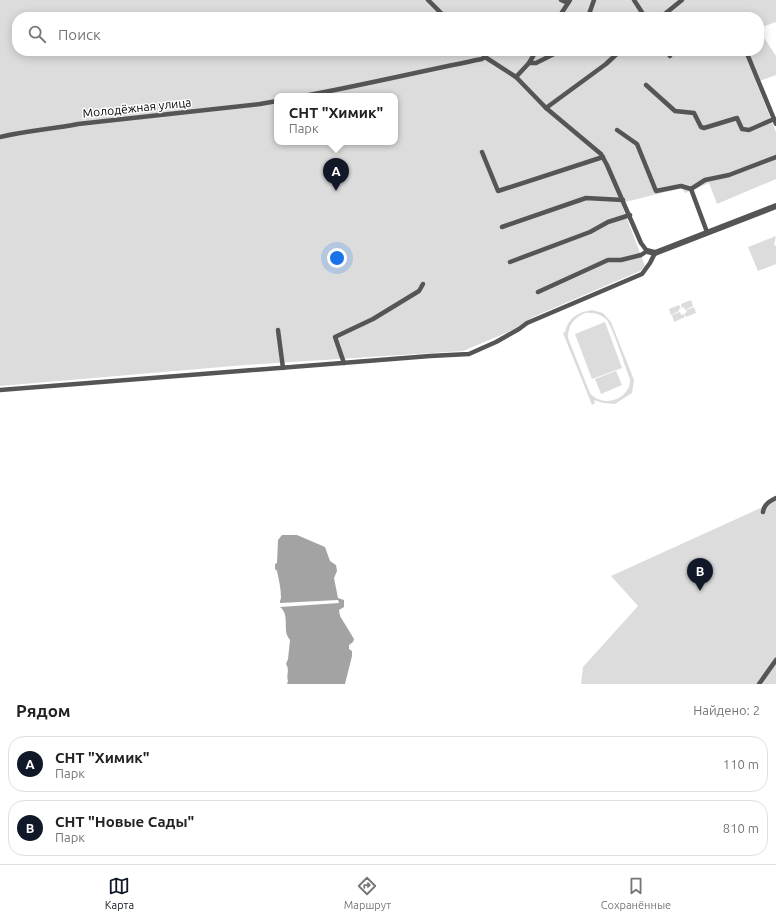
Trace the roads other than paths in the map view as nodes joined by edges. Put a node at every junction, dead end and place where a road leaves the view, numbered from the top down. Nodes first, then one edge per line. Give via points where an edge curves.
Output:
1 (428, 0) edge
2 (561, 0) edge
3 (594, 0) edge
4 (634, 0) edge
5 (682, 0) edge
6 (569, 2) edge
7 (440, 12) edge
8 (562, 12) edge
9 (590, 12) edge
10 (642, 12) edge
11 (667, 12) edge
12 (533, 56) edge
13 (550, 56) edge
14 (615, 56) edge
15 (748, 56) edge
16 (486, 57) joint
17 (529, 63) junction
18 (516, 77) junction
19 (646, 85) dead end
20 (319, 93) edge
21 (274, 102) edge
22 (546, 108) junction
23 (775, 122) edge
24 (617, 130) dead end
25 (0, 137) edge
26 (482, 152) dead end
27 (603, 157) junction
28 (776, 157) edge
29 (691, 189) junction
30 (623, 200) junction
31 (776, 206) edge
32 (630, 215) junction
33 (502, 227) dead end
34 (707, 232) junction
35 (647, 251) junction
36 (655, 253) junction
37 (510, 262) dead end
38 (423, 284) dead end
39 (538, 292) dead end
40 (278, 330) dead end
41 (344, 363) junction
42 (283, 368) junction
43 (0, 390) edge
44 (776, 498) edge
45 (763, 512) dead end
46 (776, 660) edge
47 (759, 684) edge

1 - 7 street
2 - 6 street
3 - 9 street
4 - 10 street
5 - 11 street
6 - 8 street
12 - 17 street
13 - 17 street via 536,63
14 - 22 street
15 - 23 street
16 - 18 street
16 - 20 street
17 - 18 street
18 - 22 street
19 - 23 street via 675,111 694,114 704,128 737,118 742,129 749,130
21 - 25 street, Молодёжная улица via 78,124
22 - 27 street
24 - 29 street via 637,144 656,191 681,186
26 - 27 street via 498,191
27 - 30 street
28 - 29 street via 729,175 705,180
29 - 34 street
30 - 32 street
30 - 33 street via 586,198
31 - 34 street
32 - 35 street via 641,243
32 - 37 street
34 - 36 street
35 - 36 street
35 - 39 street via 621,260 608,260
36 - 41 street via 642,274 527,323 496,342 469,354
38 - 41 street via 419,290 373,319 336,338
40 - 42 street
41 - 42 street
42 - 43 street
44 - 45 street via 766,504
46 - 47 street

